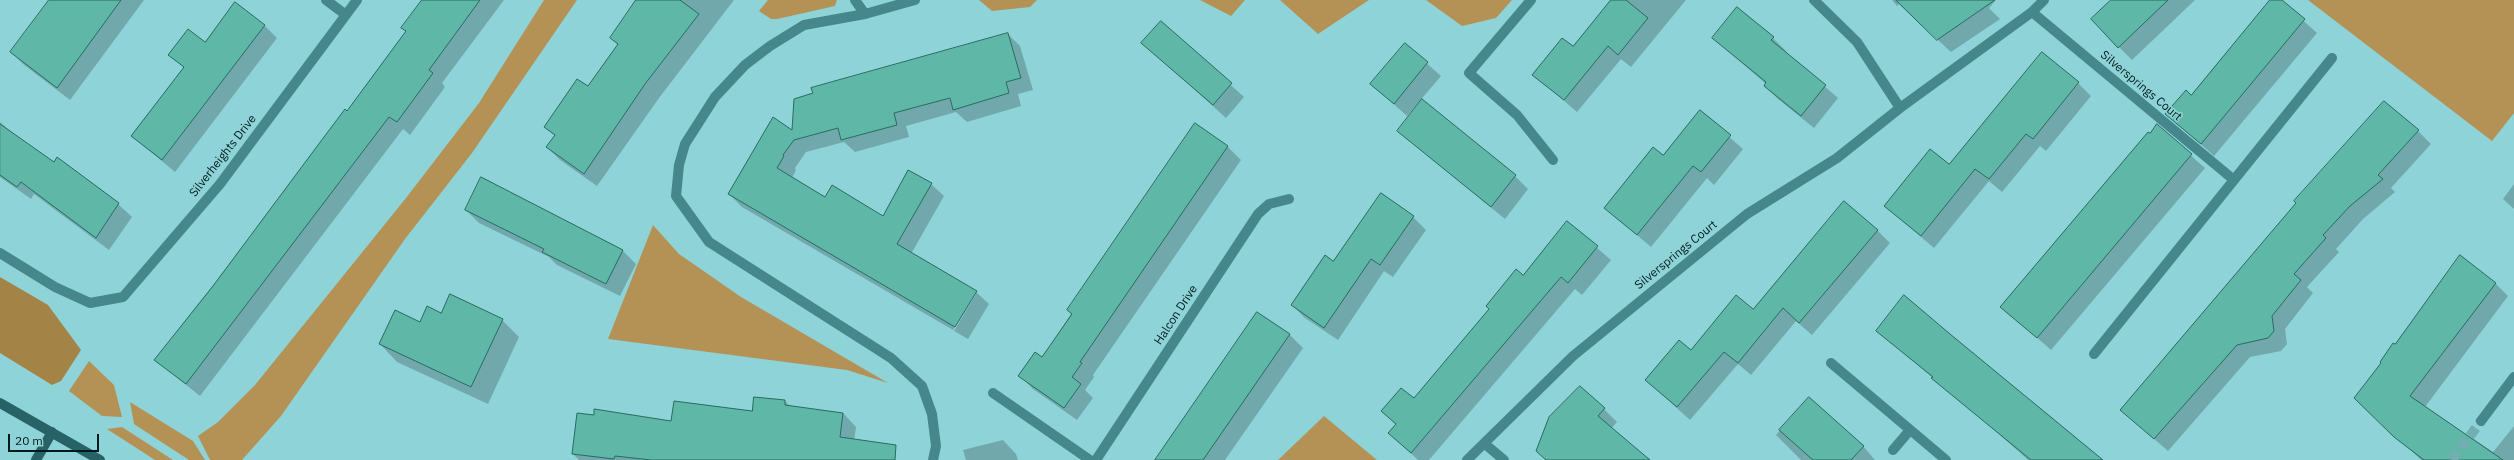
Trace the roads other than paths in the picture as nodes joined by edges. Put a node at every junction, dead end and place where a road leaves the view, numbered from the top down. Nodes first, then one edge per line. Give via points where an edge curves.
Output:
1 (326, 0) edge
2 (357, 0) edge
3 (855, 0) edge
4 (914, 0) edge
5 (1531, 0) edge
6 (1814, 0) edge
7 (2044, 0) edge
8 (2032, 12) junction
9 (865, 14) junction
10 (346, 15) junction
11 (2332, 58) dead end
12 (1900, 108) junction
13 (1554, 160) dead end
14 (2234, 180) junction
15 (1289, 199) dead end
16 (0, 253) edge
17 (2094, 354) dead end
18 (1831, 363) dead end
19 (2514, 377) edge
20 (993, 393) dead end
21 (0, 403) edge
22 (2481, 421) tunnel mouth
23 (1910, 430) junction
24 (52, 432) junction
25 (1485, 444) junction
26 (1893, 450) dead end
27 (36, 460) edge
28 (100, 460) edge
29 (933, 460) edge
30 (1090, 460) edge
31 (1096, 460) edge
32 (1468, 460) edge
33 (1504, 460) edge
34 (1946, 460) edge

1 - 10 street
2 - 10 street, Silverheights Drive
3 - 9 street
4 - 9 street
5 - 13 street via 1469,73 1517,115
6 - 12 street via 1856,42
7 - 8 street, Silversprings Court
8 - 12 street, Silversprings Court
8 - 14 street, Silversprings Court
9 - 29 street via 804,25 745,65 715,97 686,144 679,165 676,196 709,242 891,358 922,386 932,414 936,446
10 - 16 street, Silverheights Drive via 220,184 123,297 90,304 55,288
11 - 14 street
12 - 25 street, Silversprings Court via 1836,158 1747,214 1573,356
14 - 17 street
15 - 31 street, Halcon Drive via 1269,204 1258,214
18 - 23 street
19 - 22 street
20 - 30 street
21 - 24 main road
23 - 26 street
23 - 34 street
24 - 27 main road
24 - 28 main road
25 - 32 street, Silversprings Court
25 - 33 street

